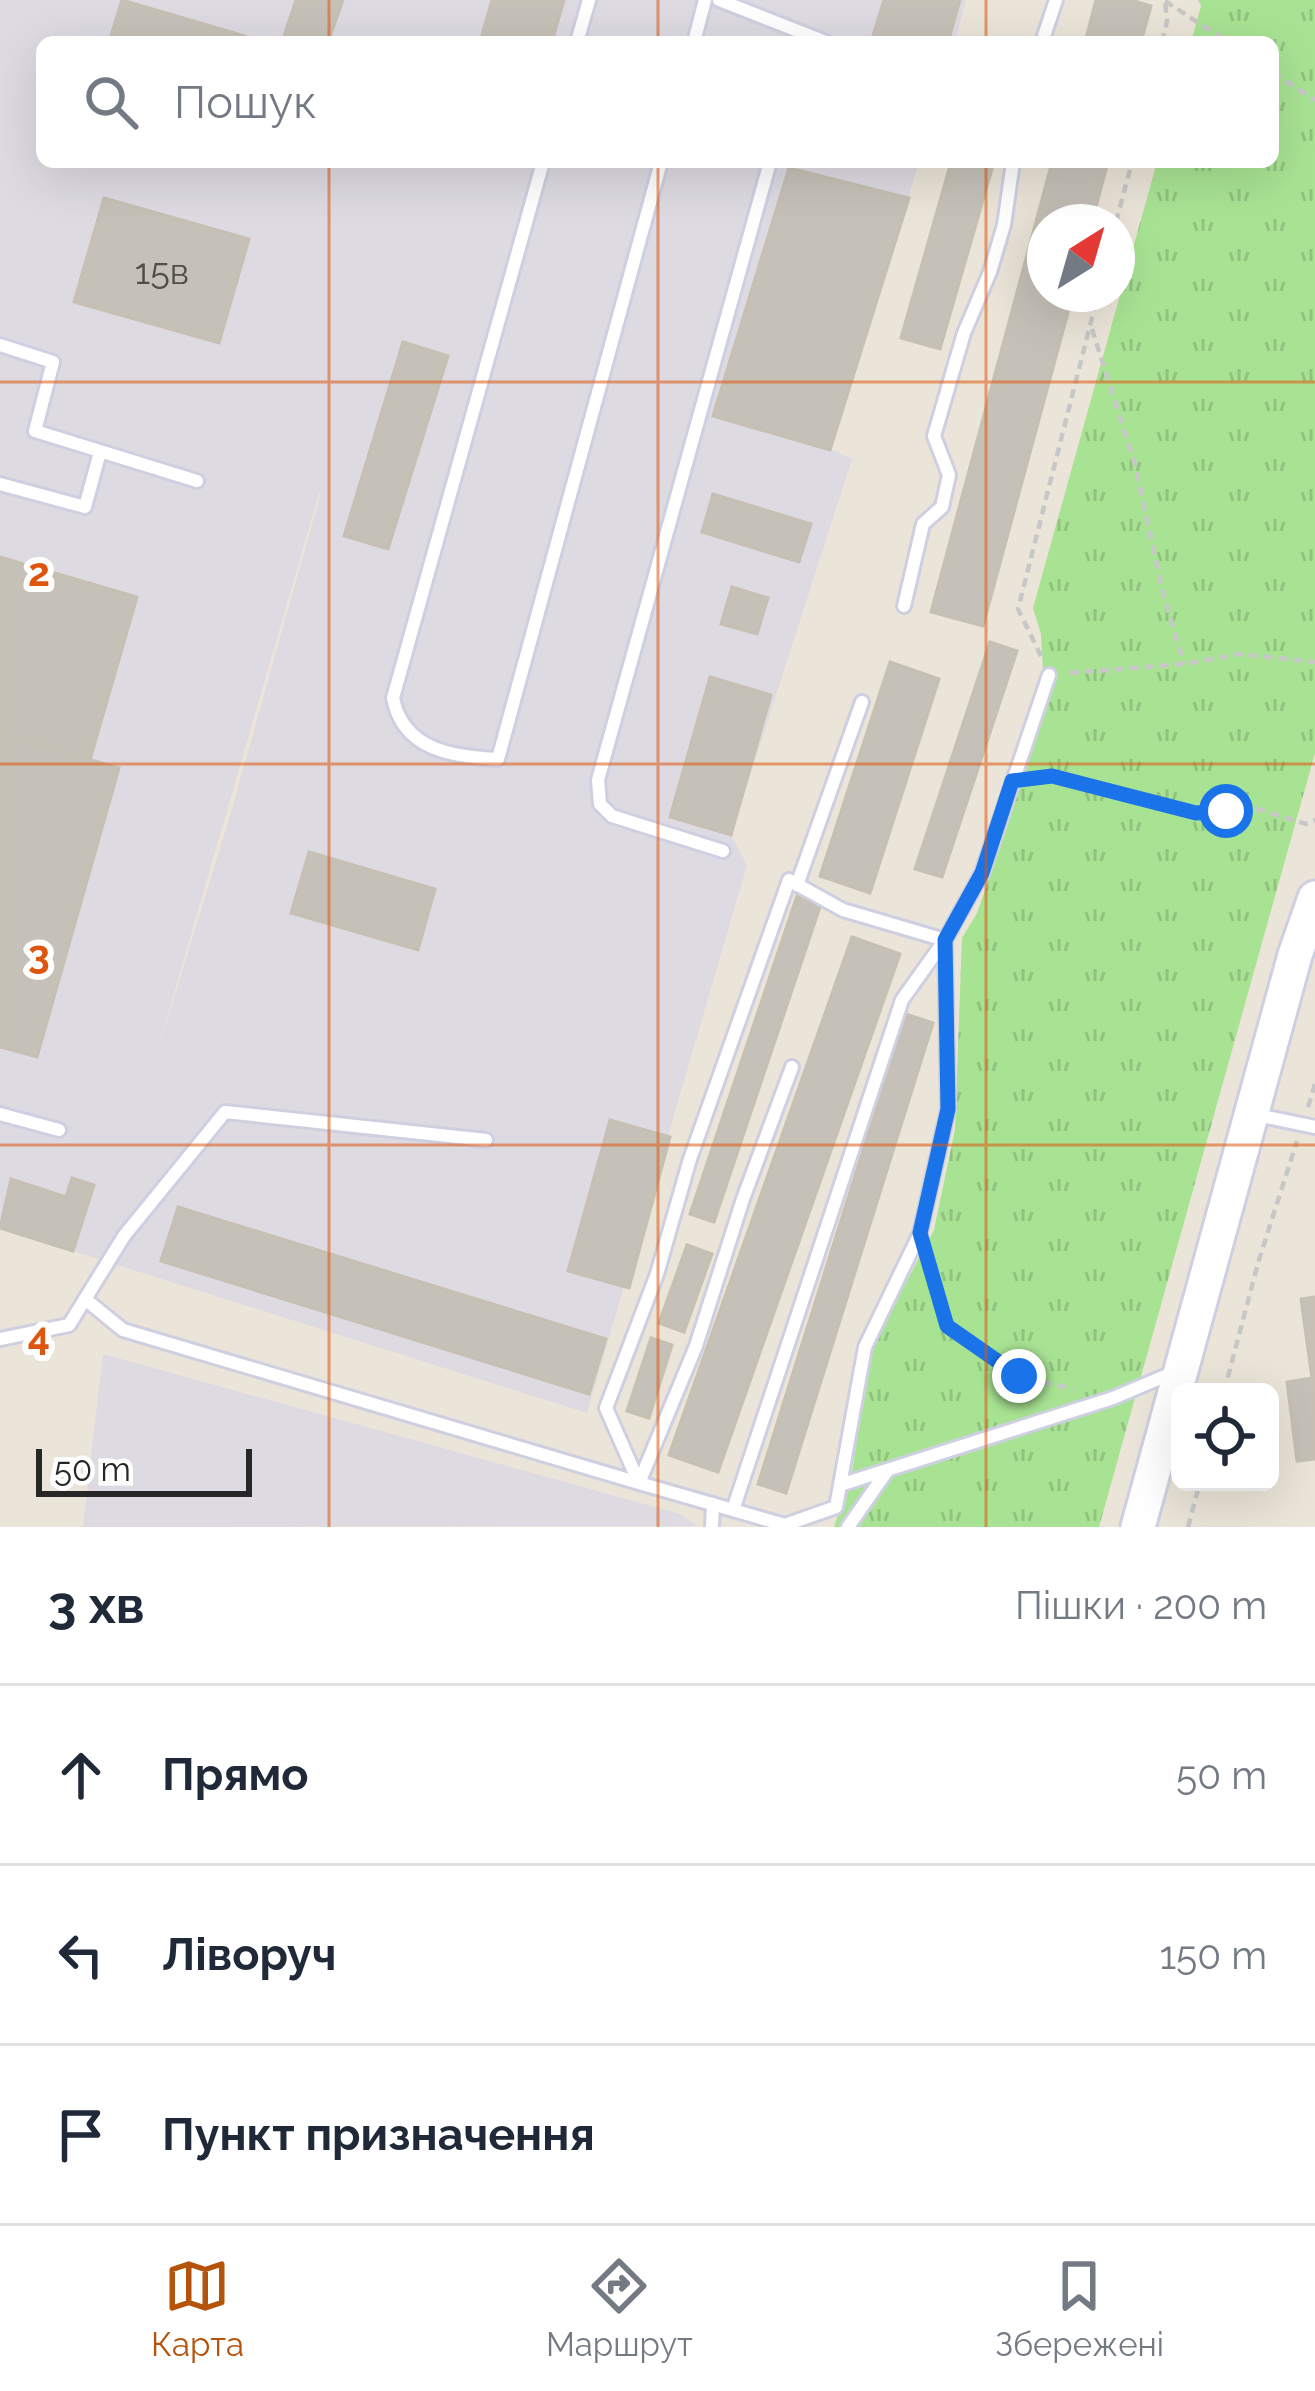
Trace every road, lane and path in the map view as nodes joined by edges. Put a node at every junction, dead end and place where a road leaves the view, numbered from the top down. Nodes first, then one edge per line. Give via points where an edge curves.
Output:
1 (589, 0) edge
2 (705, 0) edge
3 (719, 0) edge
4 (1056, 0) edge
5 (1165, 0) edge
6 (579, 36) edge
7 (696, 36) edge
8 (800, 36) edge
9 (1044, 36) edge
10 (1164, 36) edge
11 (1219, 36) edge
12 (1279, 77) edge
13 (1315, 100) edge
14 (541, 168) edge
15 (659, 168) edge
16 (768, 168) edge
17 (1012, 168) edge
18 (1130, 168) edge
19 (1121, 204) edge
20 (1093, 312) edge
21 (1090, 325) junction
22 (0, 344) edge
23 (100, 452) junction
24 (197, 481) dead end
25 (0, 484) edge
26 (904, 606) dead end
27 (1315, 662) edge
28 (1184, 664) junction
29 (1049, 675) junction
30 (862, 702) dead end
31 (1012, 781) junction
32 (1315, 820) edge
33 (723, 850) dead end
34 (797, 885) junction
35 (1315, 898) edge
36 (945, 940) junction
37 (792, 1067) dead end
38 (1315, 1084) edge
39 (0, 1114) edge
40 (1252, 1114) junction
41 (1309, 1125) edge
42 (58, 1130) dead end
43 (486, 1140) dead end
44 (920, 1233) junction
45 (85, 1299) junction
46 (0, 1339) edge
47 (1183, 1369) junction
48 (1226, 1383) edge
49 (1113, 1398) junction
50 (887, 1470) junction
51 (639, 1483) junction
52 (843, 1484) junction
53 (1198, 1491) edge
54 (713, 1504) junction
55 (836, 1507) junction
56 (733, 1510) junction
57 (712, 1527) edge
58 (829, 1527) edge
59 (848, 1527) edge
60 (1138, 1527) edge
61 (1188, 1527) edge

1 - 6 lane
2 - 7 lane
3 - 8 lane
4 - 9 lane
5 - 10 path
5 - 11 path
12 - 13 path
14 - 15 lane via 393,698 397,718 422,744 462,757 498,759
16 - 33 lane via 598,780 600,804 612,816
17 - 26 lane via 1000,241 934,436 949,475 942,507 923,524
18 - 19 path
20 - 21 path
21 - 28 path
21 - 29 path via 1018,610
22 - 23 lane via 53,362 35,431
23 - 24 lane
23 - 25 lane via 85,507
27 - 28 path via 1239,654
28 - 29 path
29 - 31 lane
30 - 34 lane
31 - 32 path via 1052,776 1196,813 1257,809
31 - 36 lane via 982,873
34 - 36 lane via 843,910
34 - 51 lane via 789,880 606,1408
35 - 40 street
36 - 44 lane via 948,1109
36 - 56 lane via 902,1000
37 - 51 lane via 697,1346
38 - 41 path
39 - 42 lane
40 - 41 lane
40 - 47 street
41 - 48 path via 1258,1263
43 - 45 lane via 225,1112 124,1236
44 - 49 path via 947,1326 1019,1376
44 - 52 lane via 865,1347
45 - 46 lane via 69,1325
45 - 51 lane via 123,1330
47 - 49 lane
47 - 60 street
49 - 50 lane
50 - 52 lane
50 - 59 lane
51 - 54 lane
52 - 55 lane
53 - 61 path
54 - 56 lane
54 - 57 lane
55 - 56 lane via 785,1525
55 - 58 lane

